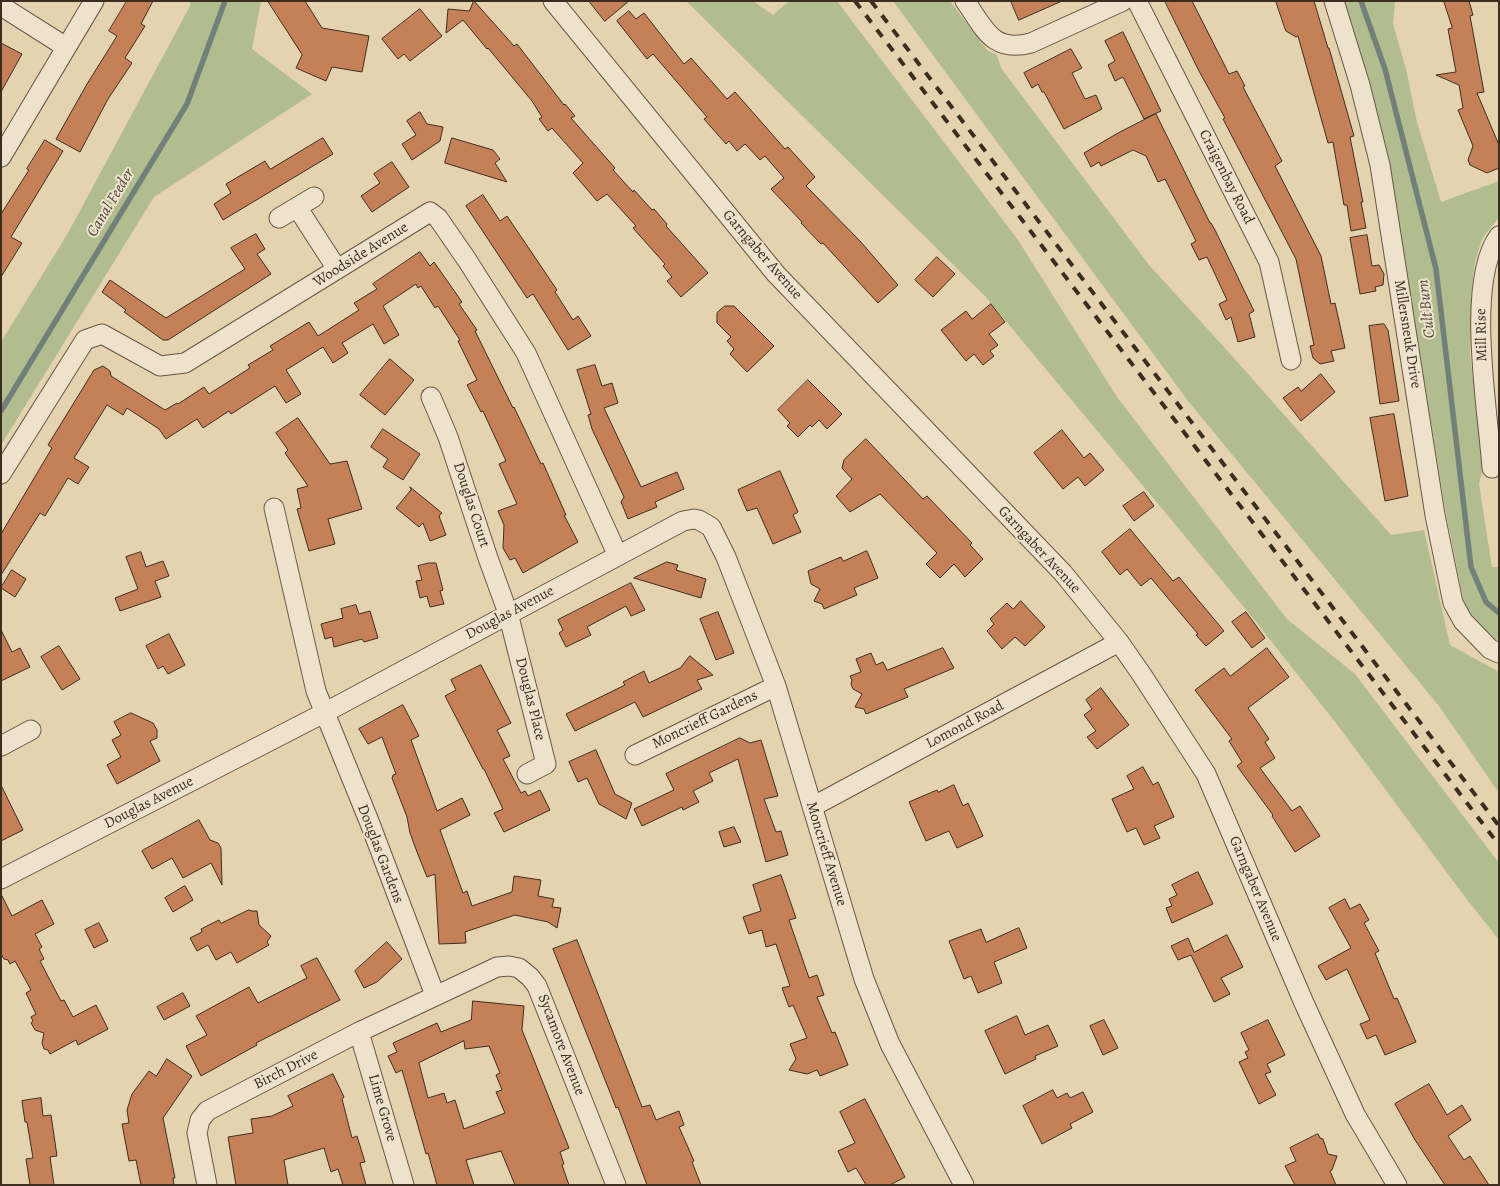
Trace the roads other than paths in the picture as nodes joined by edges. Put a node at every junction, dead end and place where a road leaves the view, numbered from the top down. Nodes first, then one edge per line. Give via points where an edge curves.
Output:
1 (94, 1) edge
2 (553, 1) edge
3 (964, 1) edge
4 (1123, 1) edge
5 (1137, 1) edge
6 (1334, 1) edge
7 (1, 6) edge
8 (66, 47) junction
9 (1, 157) edge
10 (314, 197) dead end
11 (297, 207) junction
12 (279, 218) dead end
13 (1499, 236) edge
14 (337, 269) junction
15 (1291, 360) dead end
16 (431, 398) dead end
17 (1494, 437) edge
18 (1492, 468) dead end
19 (1, 474) edge
20 (274, 508) dead end
21 (699, 520) joint
22 (618, 556) junction
23 (508, 613) junction
24 (1118, 642) junction
25 (1499, 653) edge
26 (776, 686) junction
27 (324, 713) junction
28 (31, 730) dead end
29 (1, 746) edge
30 (635, 755) dead end
31 (527, 774) dead end
32 (812, 807) junction
33 (1, 879) edge
34 (435, 995) junction
35 (359, 1032) junction
36 (207, 1185) edge
37 (404, 1185) edge
38 (616, 1185) edge
39 (964, 1185) edge
40 (1397, 1185) edge

1 - 8 street
2 - 24 street, Garngaber Avenue via 776,274 1063,573
3 - 4 street via 993,39 1018,46
5 - 15 street, Craigenbay Road via 1269,262
6 - 25 street, Millersneuk Drive via 1380,165 1435,515 1453,603 1463,621 1490,649
7 - 8 street
8 - 9 street
10 - 11 street
11 - 12 street
11 - 14 street
13 - 17 street, Mill Rise via 1484,270 1482,294 1483,385
14 - 19 street, Woodside Avenue via 185,364 160,366 102,334 85,340
14 - 22 street, Woodside Avenue via 430,212 438,218 526,353
16 - 23 street, Douglas Court via 448,437
17 - 18 street, Mill Rise
20 - 27 street via 316,691
21 - 22 street, Douglas Avenue via 683,522
21 - 26 street, Moncrieff Avenue via 711,527 726,557
22 - 23 street, Douglas Avenue
23 - 27 street, Douglas Avenue
23 - 31 street, Douglas Place via 546,764
24 - 32 street, Lomond Road
24 - 40 street, Garngaber Avenue via 1206,774 1355,1114
26 - 30 street, Moncrieff Gardens
26 - 32 street, Moncrieff Avenue
27 - 33 street, Douglas Avenue
27 - 34 street, Douglas Gardens
28 - 29 street
32 - 39 street, Moncrieff Avenue via 864,979 890,1044
34 - 35 street, Birch Drive
34 - 38 street, Sycamore Avenue via 497,967 519,968 530,976 537,986
35 - 36 street, Birch Drive via 207,1111 200,1120 197,1133
35 - 37 street, Lime Grove

